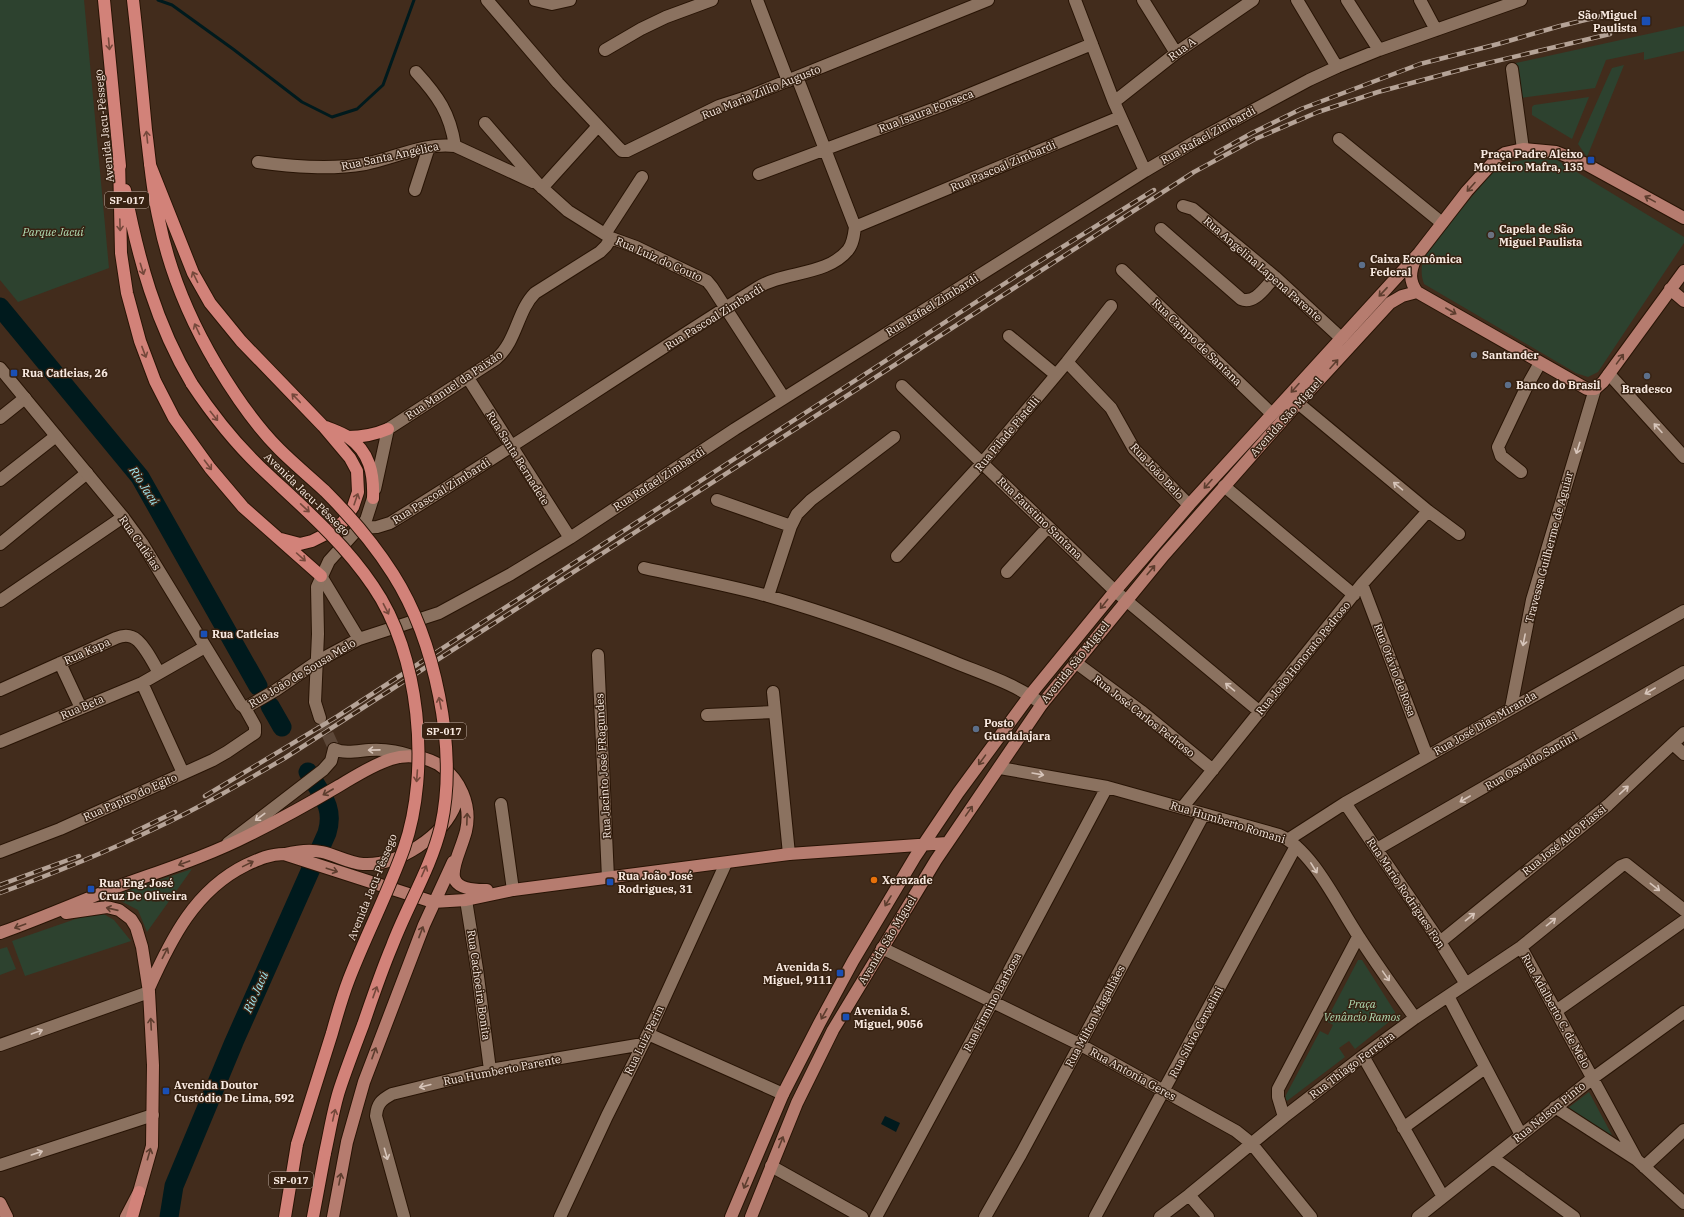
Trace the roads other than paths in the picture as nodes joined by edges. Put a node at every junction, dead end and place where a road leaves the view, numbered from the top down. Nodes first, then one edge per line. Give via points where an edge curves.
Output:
1 (132, 0) edge
2 (487, 0) edge
3 (535, 0) edge
4 (570, 0) edge
5 (712, 0) edge
6 (757, 0) edge
7 (988, 0) edge
8 (1075, 0) edge
9 (1143, 0) edge
10 (1253, 0) edge
11 (1297, 0) edge
12 (1347, 0) edge
13 (1420, 0) edge
14 (1521, 0) edge
15 (105, 2) edge
16 (1494, 4) edge
17 (1436, 30) junction
18 (1092, 44) junction
19 (605, 50) dead end
20 (1379, 50) junction
21 (1176, 52) junction
22 (1337, 67) junction
23 (1512, 69) dead end
24 (416, 72) dead end
25 (792, 79) junction
26 (1114, 102) junction
27 (1120, 117) junction
28 (485, 123) dead end
29 (598, 126) junction
30 (1339, 138) dead end
31 (455, 146) junction
32 (429, 147) junction
33 (826, 149) junction
34 (1523, 149) junction
35 (119, 158) junction
36 (258, 162) dead end
37 (150, 165) junction
38 (1145, 170) junction
39 (759, 174) dead end
40 (642, 177) dead end
41 (540, 186) junction
42 (415, 190) dead end
43 (1183, 206) dead end
44 (1684, 218) edge
45 (1442, 223) junction
46 (855, 227) junction
47 (1161, 229) dead end
48 (608, 236) junction
49 (1419, 253) junction
50 (1122, 270) dead end
51 (1684, 271) edge
52 (1275, 277) junction
53 (1670, 289) junction
54 (1417, 292) junction
55 (1684, 301) edge
56 (1111, 306) dead end
57 (726, 308) junction
58 (1009, 336) dead end
59 (1341, 338) junction
60 (1067, 362) junction
61 (1540, 363) junction
62 (0, 368) edge
63 (1610, 374) junction
64 (1056, 375) junction
65 (468, 378) junction
66 (902, 386) dead end
67 (1595, 389) junction
68 (25, 398) junction
69 (784, 398) junction
70 (1298, 404) junction
71 (1272, 414) junction
72 (0, 418) edge
73 (323, 426) junction
74 (388, 429) junction
75 (56, 436) junction
76 (348, 437) junction
77 (894, 437) dead end
78 (511, 447) junction
79 (1684, 457) edge
80 (983, 462) junction
81 (1521, 472) dead end
82 (87, 473) junction
83 (0, 480) edge
84 (1224, 486) junction
85 (373, 498) junction
86 (717, 500) dead end
87 (1189, 505) junction
88 (1428, 511) junction
89 (123, 517) junction
90 (791, 526) junction
91 (1048, 526) junction
92 (360, 528) junction
93 (1459, 534) dead end
94 (570, 538) junction
95 (280, 539) junction
96 (0, 544) edge
97 (897, 556) dead end
98 (644, 568) dead end
99 (1007, 572) dead end
100 (321, 576) junction
101 (1362, 584) junction
102 (1116, 590) junction
103 (1354, 595) junction
104 (768, 596) junction
105 (1126, 600) junction
106 (0, 602) edge
107 (1684, 611) edge
108 (359, 639) junction
109 (205, 647) junction
110 (598, 654) dead end
111 (318, 661) junction
112 (1075, 662) junction
113 (60, 663) junction
114 (1684, 672) edge
115 (160, 673) junction
116 (142, 683) junction
117 (0, 690) edge
118 (773, 692) dead end
119 (1030, 695) junction
120 (1042, 704) junction
121 (81, 708) junction
122 (245, 708) junction
123 (1511, 708) junction
124 (775, 712) junction
125 (1260, 712) junction
126 (707, 715) dead end
127 (320, 718) tunnel mouth
128 (255, 733) joint
129 (1684, 733) edge
130 (1, 738) edge
131 (1673, 744) junction
132 (1684, 754) edge
133 (412, 756) junction
134 (1427, 756) junction
135 (1000, 768) junction
136 (1213, 770) junction
137 (183, 773) junction
138 (458, 783) junction
139 (1107, 787) junction
140 (1345, 803) junction
141 (501, 804) dead end
142 (1182, 808) junction
143 (1204, 814) junction
144 (1292, 842) junction
145 (947, 843) junction
146 (923, 844) junction
147 (220, 849) junction
148 (1378, 849) junction
149 (0, 852) edge
150 (789, 854) junction
151 (297, 855) junction
152 (456, 855) junction
153 (726, 862) junction
154 (608, 878) junction
155 (513, 890) junction
156 (466, 900) junction
157 (434, 902) junction
158 (1684, 910) edge
159 (40, 918) junction
160 (1684, 921) edge
161 (0, 933) edge
162 (1358, 937) junction
163 (1440, 942) junction
164 (1521, 946) junction
165 (882, 948) junction
166 (1466, 984) junction
167 (149, 990) junction
168 (1448, 996) junction
169 (993, 1001) junction
170 (1556, 1011) junction
171 (1684, 1012) edge
172 (1415, 1018) junction
173 (646, 1039) junction
174 (1079, 1044) junction
175 (0, 1045) edge
176 (1363, 1056) junction
177 (1485, 1068) junction
178 (490, 1070) junction
179 (1593, 1078) junction
180 (1164, 1091) junction
181 (783, 1094) junction
182 (1555, 1107) junction
183 (153, 1115) junction
184 (1284, 1117) junction
185 (1403, 1128) junction
186 (1684, 1130) edge
187 (1521, 1135) junction
188 (1251, 1143) junction
189 (1493, 1158) junction
190 (1640, 1164) junction
191 (0, 1165) edge
192 (771, 1166) junction
193 (139, 1192) junction
194 (1189, 1195) junction
195 (1443, 1197) junction
196 (0, 1203) edge
197 (1684, 1203) edge
198 (1423, 1216) edge
199 (7, 1217) edge
200 (126, 1217) edge
201 (132, 1217) edge
202 (285, 1217) edge
203 (313, 1217) edge
204 (333, 1217) edge
205 (404, 1217) edge
206 (560, 1217) edge
207 (731, 1217) edge
208 (751, 1217) edge
209 (862, 1217) edge
210 (876, 1217) edge
211 (985, 1217) edge
212 (1095, 1217) edge
213 (1160, 1217) edge
214 (1208, 1217) edge
215 (1311, 1217) edge
216 (1574, 1217) edge

37 -> 1 highway, Avenida Jacu-Pêssego / SP-017
2 - 29 street, Rua Maria Zillio Augusto
3 - 4 street via 552,4
5 - 19 street via 666,17
6 - 25 street
7 - 25 street, Rua Maria Zillio Augusto
8 - 18 street
9 - 21 street
10 - 21 street, Rua A
11 - 22 street
12 - 20 street
13 - 17 street
14 - 16 street, Rua Rafael Zimbardi
15 -> 35 highway, Avenida Jacu-Pêssego / SP-017
16 - 17 street, Rua Rafael Zimbardi
17 - 20 street, Rua Rafael Zimbardi
18 - 26 street
18 - 33 street, Rua Isaura Fonseca via 941,106
20 - 22 street, Rua Rafael Zimbardi
21 - 26 street, Rua A
22 - 38 street, Rua Rafael Zimbardi
23 - 34 street
24 - 31 street via 445,108 453,130
25 - 29 street, Rua Maria Zillio Augusto via 719,106 627,151 619,148
25 - 33 street
26 - 27 street
27 - 38 street
27 - 46 street, Rua Pascoal Zimbardi
28 - 41 street
29 - 41 street
30 - 45 street
31 - 32 street, Rua Santa Angélica via 444,144
31 - 41 street, Rua Santa Angélica
32 - 36 street, Rua Santa Angélica via 384,160 335,168
32 - 42 street
33 - 39 street, Rua Isaura Fonseca
33 - 46 street
44 -> 34 main road, Avenida São Miguel via 1584,163 1556,152
34 -> 45 main road, Avenida São Miguel via 1505,153 1497,158
35 -> 95 highway via 121,253 127,293 140,342 156,381 174,418 210,468 243,507
35 -> 202 highway, Avenida Jacu-Pêssego / SP-017, bridge via 133,230 148,288 182,368 231,437 318,520 373,586 400,643 415,704 419,737 417,778 404,847 348,980 297,1144
73 -> 37 highway via 241,341 210,302 193,273
203 -> 37 highway, Avenida Jacu-Pêssego / SP-017, bridge via 340,1089 392,945 433,852 441,826 445,800 446,758 442,713 424,638 409,601 393,573 368,539 332,499 278,448 236,396 216,364 193,320 168,256
38 - 69 street, Rua Rafael Zimbardi
40 - 48 street, Rua Manuel da Paixão
41 - 48 street, Rua Luiz do Couto via 568,211
43 - 52 street, Rua Angelina Lapena Parente via 1193,209
45 - 49 main road, Avenida São Miguel
46 - 57 street, Rua Pascoal Zimbardi via 853,241 848,250 836,260 819,268 759,286
47 - 52 street via 1241,299 1252,300
48 - 57 street, Rua Luiz do Couto via 700,277 712,286
48 - 65 street, Rua Manuel da Paixão via 606,246 600,252 528,300 508,347
49 - 54 main road, Avenida São Miguel via 1411,273 1411,280
49 -> 59 main road, Avenida São Miguel
50 - 71 street, Rua Campo de Santana
51 - 53 main road
52 - 59 street, Rua Angelina Lapena Parente
53 - 55 main road
63 -> 53 main road
54 -> 61 main road
70 -> 54 main road, Avenida São Miguel via 1390,303
56 - 60 street, Rua Pilade Pistelli
57 - 69 street, Rua Luiz do Couto
57 - 78 street, Rua Pascoal Zimbardi
58 - 64 street
59 -> 71 main road, Avenida São Miguel
60 - 64 street, Rua Pilade Pistelli
60 - 87 street, Rua João Belo via 1111,408 1134,449
61 - 67 main road via 1587,389
61 - 81 street via 1498,447 1502,456
62 - 68 street, Rua Catléias
63 - 67 main road
79 -> 63 street
64 - 80 street, Rua Pilade Pistelli
65 - 74 street, Rua Manuel da Paixão
65 - 78 street, Rua Santa Bernadete
66 - 80 street, Rua Faustino Santana
67 -> 123 street, Travessa Guilherme de Aguiar via 1532,600
68 - 72 street
68 - 75 street, Rua Catléias
69 - 94 street, Rua Rafael Zimbardi
70 - 84 main road, Avenida São Miguel
88 -> 70 street
71 -> 87 main road, Avenida São Miguel
73 - 76 highway
95 -> 73 highway via 300,544 328,533 343,522 353,507 358,492 357,471 350,458
74 - 76 highway via 372,436
74 - 85 street
75 - 82 street, Rua Catléias
75 - 83 street
76 - 85 highway via 361,449 369,462 373,479
77 - 90 street via 811,500 797,514
78 - 92 street, Rua Pascoal Zimbardi via 390,523 377,528
78 - 94 street, Rua Santa Bernadete
80 - 91 street, Rua Faustino Santana
80 - 97 street, Rua Pilade Pistelli
82 - 89 street, Rua Catléias
82 - 96 street
84 - 103 street
105 -> 84 main road, Avenida São Miguel
85 - 92 street via 369,514
86 - 90 street
87 - 102 main road, Avenida São Miguel
88 - 93 street
88 - 101 street, Rua João Honorato Pedroso
89 - 106 street
89 - 109 street, Rua Catléias via 142,543
90 - 104 street
91 - 99 street
91 - 102 street, Rua Faustino Santana
92 - 100 street via 329,561
94 - 108 street, Rua Rafael Zimbardi via 439,613
95 -> 100 highway
98 - 104 street
100 - 108 street
100 - 111 street via 317,587
101 - 103 street, Rua João Honorato Pedroso
101 - 134 street, Rua Otávio de Rosa
102 - 105 street, Rua Faustino Santana
102 -> 119 main road, Avenida São Miguel
103 - 125 street, Rua João Honorato Pedroso
104 - 119 street via 923,649
105 - 112 main road, Avenida São Miguel
125 -> 105 street, Rua Faustino Santana
107 - 123 street, Rua José Dias Miranda
108 - 111 street, Rua João de Sousa Melo
109 - 115 street, Rua Beta
109 - 122 street, Rua Catléias
110 - 154 street, Rua Jacinto José FRagundes
111 - 122 street, Rua João de Sousa Melo
111 - 127 street via 316,702
112 - 120 main road, Avenida São Miguel
112 - 136 street, Rua José Carlos Pedroso via 1141,711
113 - 115 street, Rua Kapa via 116,638 132,636 138,640
113 - 117 street, Rua Kapa
113 - 121 street
114 -> 148 street, Rua Osvaldo Santini
115 - 116 street, Rua Beta
116 - 121 street, Rua Beta
116 - 137 street
118 - 124 street
119 - 120 street
119 -> 146 main road, Avenida São Miguel
120 - 135 main road, Avenida São Miguel
121 - 130 street, Rua Beta
122 - 128 street, Rua Catléias via 255,726
123 - 134 street, Rua José Dias Miranda
124 - 126 street
124 - 150 street
125 - 136 street, Rua João Honorato Pedroso
128 - 137 street, Rua Papiro do Egito via 227,752
129 - 131 street, Rua José Aldo Piassi
131 - 132 street
163 -> 131 street, Rua José Aldo Piassi via 1608,805
133 - 138 main road via 438,764
133 -> 147 main road via 385,761
133 -> 147 street via 394,750 348,752 334,747 331,761 323,770
134 - 140 street, Rua José Dias Miranda
135 -> 139 street, Rua Humberto Romani
145 -> 135 main road, Avenida São Miguel
136 - 142 street, Rua João Honorato Pedroso
137 - 149 street, Rua Papiro do Egito via 60,829
138 - 151 main road via 458,795 453,810 436,834 403,854 371,864 358,864 318,852
152 -> 138 main road via 466,831 467,814
139 - 142 street, Rua Humberto Romani
139 - 169 street, Rua Firmino Barbosa
140 - 144 street, Rua José Dias Miranda
140 - 148 street, Rua Mario Rodrigues Fon
141 - 155 street
142 - 143 street, Rua Humberto Romani
143 - 144 street, Rua Humberto Romani via 1278,835
143 - 174 street, Rua Milton Magalhães
144 -> 162 street, Rua Humberto Romani via 1308,857
144 - 180 street, Rua Sílvio Cervelini
145 - 146 main road
145 - 165 main road, Avenida São Miguel
146 - 150 main road
146 -> 181 main road, Avenida São Miguel via 850,966
147 -> 159 main road
148 - 163 street, Rua Mario Rodrigues Fon
150 - 153 main road
151 -> 157 main road via 368,882
167 -> 151 main road via 176,932 188,913 215,884 241,867 267,856
152 - 155 main road via 453,870 455,878 463,888
152 - 157 main road
153 - 154 main road
153 - 173 street, Rua Luiz Perin
154 - 155 main road
155 - 156 main road
156 - 157 main road
156 - 178 street, Rua Cachoeira Bonita via 478,969
204 -> 157 main road via 347,1142 364,1082
164 -> 158 street, Rua Thiago Ferreira via 1626,864
159 -> 161 main road
167 -> 159 main road via 138,930 125,914 107,907
160 - 170 street
162 -> 172 street, Rua Humberto Romani
162 - 184 street via 1278,1089
163 - 166 street, Rua Mario Rodrigues Fon
164 - 166 street, Rua Thiago Ferreira
164 - 170 street, Rua Adalberto C. de Melo
165 - 169 street, Rua Antonia Geres
192 -> 165 main road, Avenida São Miguel via 797,1103 833,1030
166 - 168 street, Rua Thiago Ferreira
175 -> 167 street
183 -> 167 main road
168 - 172 street, Rua Thiago Ferreira
168 - 177 street
169 - 174 street, Rua Antonia Geres
169 - 210 street, Rua Firmino Barbosa
170 - 179 street, Rua Adalberto C. de Melo
171 - 179 street, Rua Nelson Pinto
172 - 176 street, Rua Thiago Ferreira
173 - 178 street, Rua Humberto Parente
173 - 181 street
173 - 206 street, Rua Luiz Perin
174 - 180 street, Rua Antonia Geres
174 - 211 street, Rua Milton Magalhães
176 - 184 street, Rua Thiago Ferreira
176 - 185 street
177 - 185 street
177 - 187 street
178 -> 205 street, Rua Humberto Parente via 392,1094 379,1104 376,1116
179 - 182 street, Rua Nelson Pinto
179 - 190 street, Rua Adalberto C. de Melo
180 - 188 street, Rua Antonia Geres
180 - 212 street, Rua Sílvio Cervelini
181 -> 207 main road, Avenida São Miguel
182 - 187 street, Rua Nelson Pinto
182 - 190 street
191 -> 183 street
193 -> 183 main road via 152,1146
184 - 188 street, Rua Thiago Ferreira
185 - 195 street
186 - 190 street
187 - 189 street, Rua Nelson Pinto
188 - 194 street, Rua Thiago Ferreira
188 - 215 street, Rua Antonia Geres
189 - 195 street, Rua Nelson Pinto
189 - 216 street
190 - 197 street
192 - 208 main road, Avenida São Miguel
192 - 209 street
193 - 200 main road
193 - 201 highway
194 - 213 street, Rua Thiago Ferreira
194 - 214 street
195 - 198 street, Rua Nelson Pinto
196 - 199 main road

